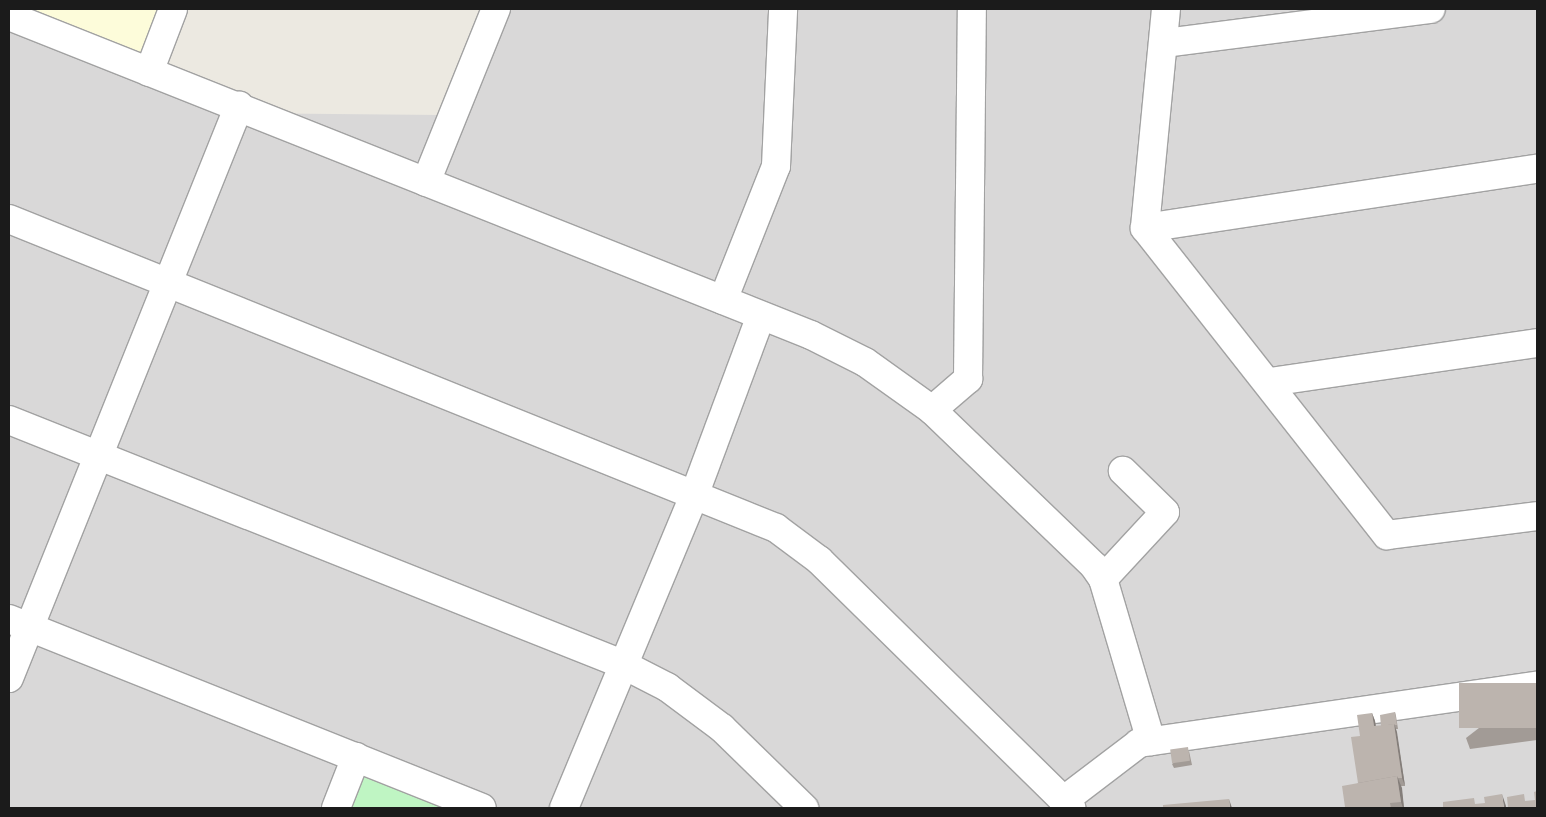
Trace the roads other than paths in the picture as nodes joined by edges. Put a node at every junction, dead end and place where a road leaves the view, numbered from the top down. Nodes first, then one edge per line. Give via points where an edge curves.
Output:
1 (173, 9) edge
2 (496, 9) edge
3 (783, 9) edge
4 (972, 9) edge
5 (1166, 9) edge
6 (1431, 9) edge
7 (9, 16) edge
8 (1164, 43) junction
9 (149, 72) junction
10 (238, 106) junction
11 (1537, 169) edge
12 (426, 182) junction
13 (9, 219) edge
14 (1145, 228) junction
15 (169, 283) junction
16 (723, 300) junction
17 (761, 316) junction
18 (1537, 342) edge
19 (1270, 382) junction
20 (932, 410) junction
21 (9, 420) edge
22 (99, 456) junction
23 (1123, 471) dead end
24 (695, 493) junction
25 (1537, 516) edge
26 (1103, 579) junction
27 (20, 623) edge
28 (622, 664) junction
29 (9, 678) edge
30 (1537, 686) edge
31 (1151, 741) junction
32 (356, 757) junction
33 (1067, 805) edge
34 (336, 808) edge
35 (482, 808) edge
36 (564, 808) edge
37 (804, 808) edge

1 - 9 street
2 - 12 street
3 - 16 street via 776,166
4 - 20 street via 968,379
5 - 8 street
6 - 8 street
7 - 9 street
8 - 14 street
9 - 10 street
10 - 12 street
10 - 15 street
11 - 14 street
12 - 16 street
13 - 15 street
14 - 19 street
15 - 22 street
15 - 24 street
16 - 17 street
17 - 20 street via 865,362
17 - 24 street
18 - 19 street
19 - 25 street via 1387,535
20 - 26 street
21 - 22 street
22 - 27 street
22 - 28 street
23 - 26 street via 1165,512
24 - 28 street
24 - 33 street via 776,528 819,560
26 - 31 street
27 - 29 street
27 - 32 street
28 - 36 street
28 - 37 street via 667,687 722,728
30 - 31 street
31 - 33 street via 1139,743
32 - 34 street
32 - 35 street

